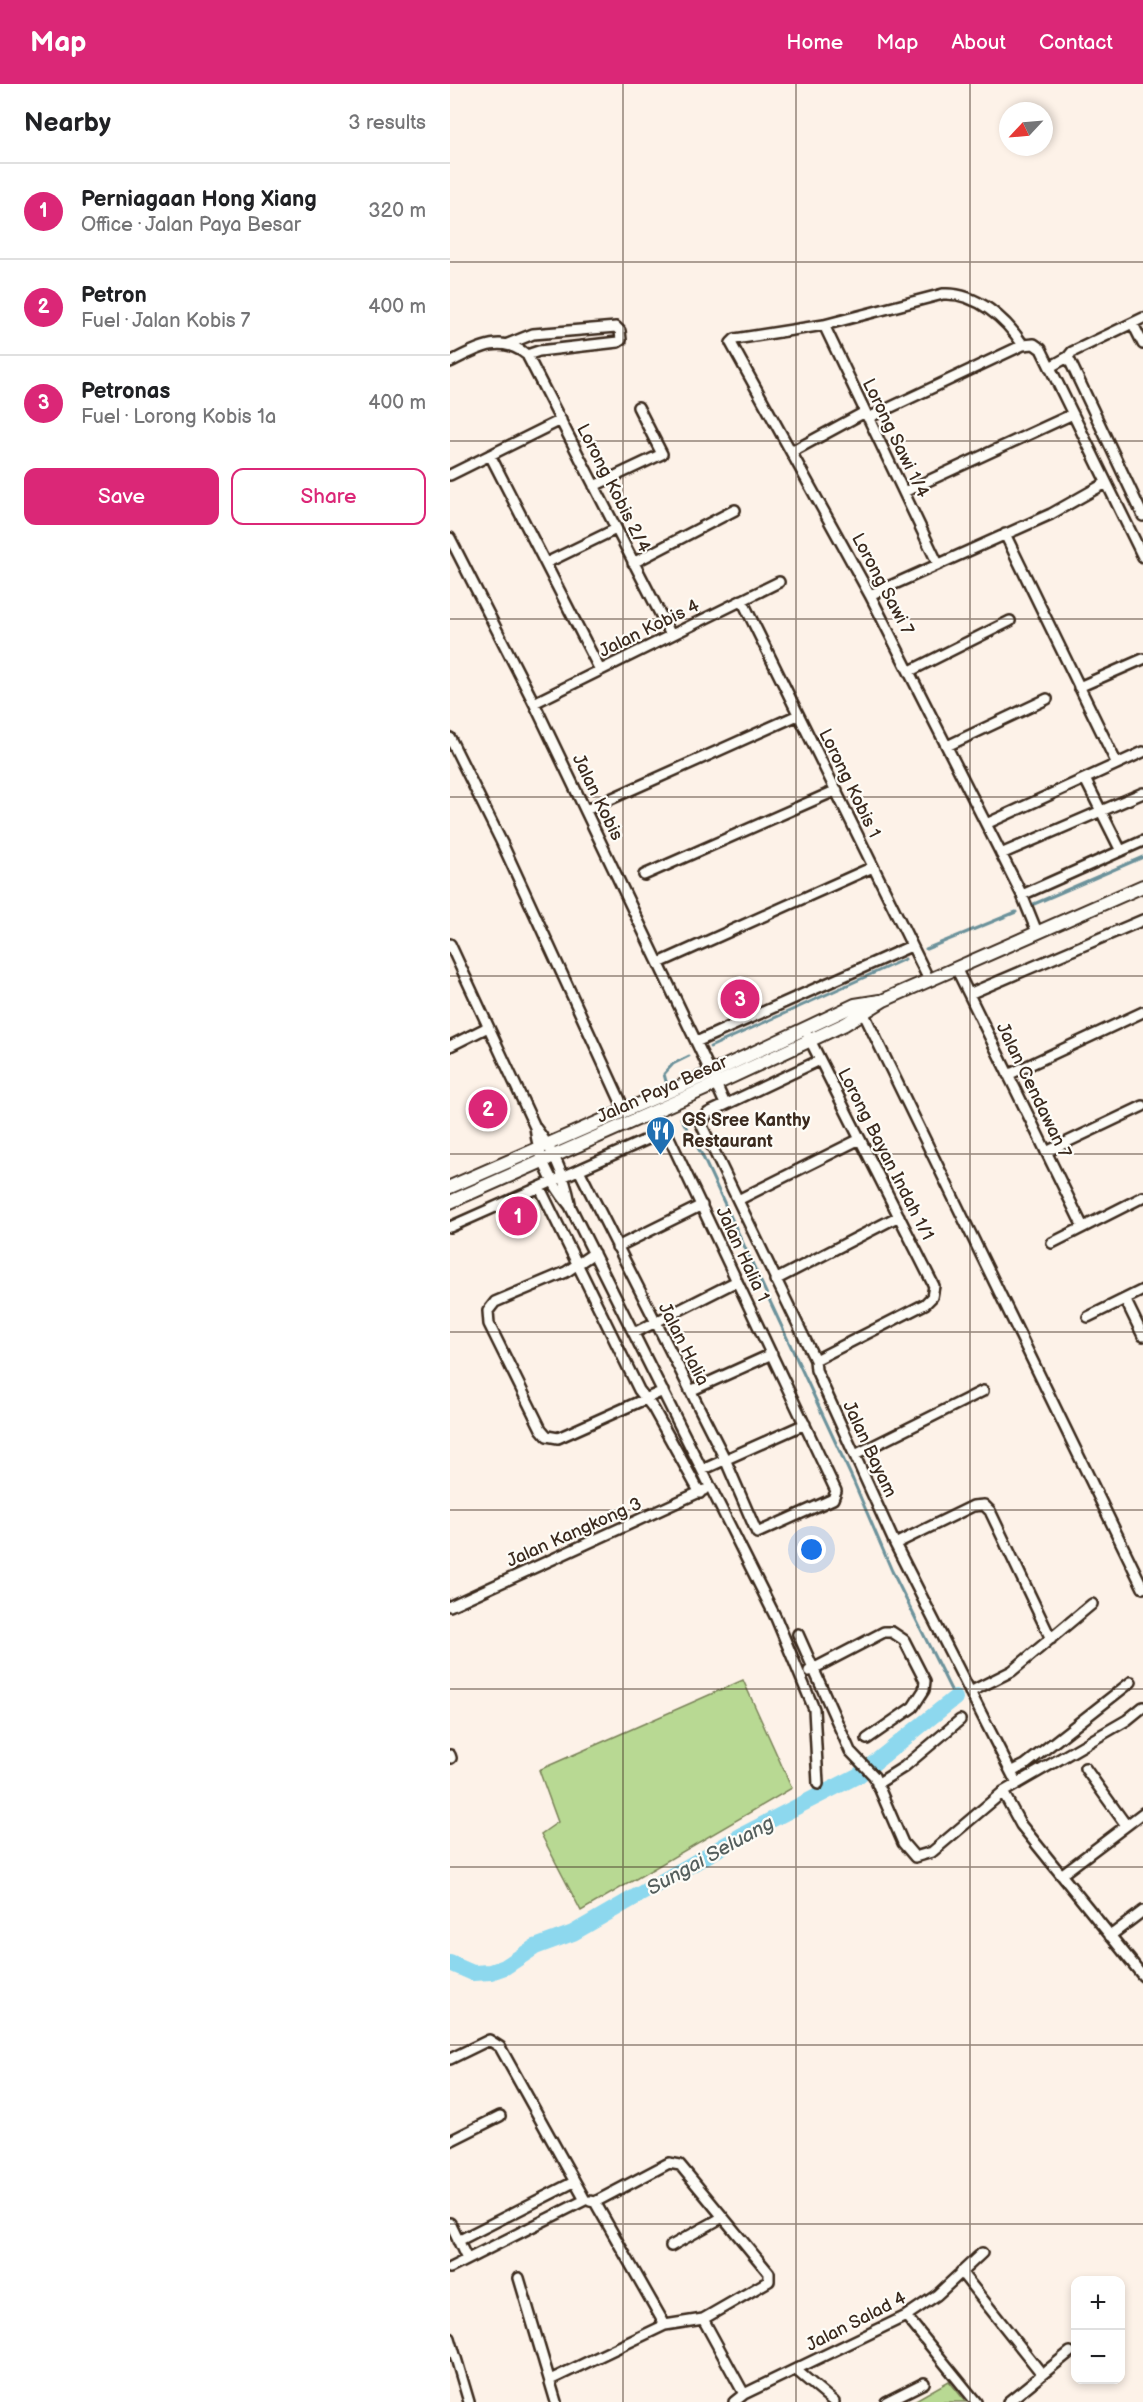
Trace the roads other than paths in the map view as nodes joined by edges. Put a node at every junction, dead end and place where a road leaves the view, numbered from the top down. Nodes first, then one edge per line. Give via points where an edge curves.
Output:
1 (1143, 318) edge
2 (1133, 324) junction
3 (824, 325) junction
4 (508, 344) junction
5 (1143, 344) edge
6 (1023, 345) junction
7 (527, 355) junction
8 (1068, 357) junction
9 (450, 362) edge
10 (1050, 367) junction
11 (638, 407) dead end
12 (1073, 414) junction
13 (867, 415) junction
14 (561, 420) junction
15 (793, 451) junction
16 (490, 455) junction
17 (450, 475) edge
18 (1106, 483) junction
19 (594, 486) junction
20 (904, 492) junction
21 (735, 510) dead end
22 (1143, 516) edge
23 (616, 529) junction
24 (1005, 534) junction
25 (450, 538) edge
26 (1143, 557) edge
27 (633, 563) junction
28 (546, 564) junction
29 (938, 564) junction
30 (779, 582) dead end
31 (870, 595) junction
32 (742, 600) junction
33 (1010, 621) dead end
34 (671, 636) junction
35 (1143, 659) edge
36 (600, 670) junction
37 (910, 671) junction
38 (1079, 687) junction
39 (1047, 699) dead end
40 (534, 703) junction
41 (798, 715) junction
42 (450, 738) edge
43 (947, 746) junction
44 (1143, 752) edge
45 (1117, 764) junction
46 (1085, 780) junction
47 (837, 790) junction
48 (1143, 793) edge
49 (586, 810) junction
50 (1101, 811) junction
51 (986, 824) junction
52 (1143, 841) edge
53 (1120, 851) junction
54 (1001, 854) junction
55 (873, 867) junction
56 (644, 875) dead end
57 (1143, 886) edge
58 (1022, 895) junction
59 (1143, 920) edge
60 (1037, 932) junction
61 (450, 944) edge
62 (911, 946) junction
63 (454, 962) edge
64 (659, 963) junction
65 (956, 968) junction
66 (929, 980) junction
67 (969, 994) junction
68 (884, 1000) junction
69 (1143, 1012) edge
70 (864, 1014) junction
71 (488, 1027) junction
72 (804, 1027) junction
73 (811, 1040) junction
74 (696, 1042) junction
75 (450, 1046) edge
76 (820, 1060) junction
77 (1008, 1075) junction
78 (714, 1079) junction
79 (725, 1104) junction
80 (1143, 1106) edge
81 (625, 1111) junction
82 (860, 1139) junction
83 (543, 1146) junction
84 (1046, 1152) junction
85 (548, 1159) junction
86 (579, 1170) junction
87 (563, 1177) junction
88 (553, 1182) junction
89 (450, 1187) edge
90 (540, 1188) junction
91 (1143, 1197) edge
92 (738, 1200) junction
93 (450, 1202) edge
94 (702, 1205) junction
95 (570, 1206) junction
96 (899, 1216) junction
97 (450, 1227) edge
98 (1083, 1227) junction
99 (1052, 1243) dead end
100 (617, 1247) junction
101 (594, 1253) junction
102 (576, 1264) junction
103 (776, 1280) junction
104 (737, 1281) junction
105 (1143, 1290) edge
106 (1125, 1299) junction
107 (1088, 1317) dead end
108 (654, 1322) junction
109 (634, 1333) junction
110 (1143, 1336) edge
111 (772, 1354) junction
112 (815, 1360) junction
113 (663, 1391) junction
114 (690, 1391) junction
115 (983, 1391) dead end
116 (645, 1399) junction
117 (805, 1424) junction
118 (855, 1455) junction
119 (725, 1459) junction
120 (702, 1470) junction
121 (711, 1487) junction
122 (700, 1492) junction
123 (757, 1533) joint
124 (895, 1544) junction
125 (1143, 1588) edge
126 (1092, 1604) dead end
127 (450, 1606) edge
128 (798, 1634) dead end
129 (1051, 1639) junction
130 (813, 1668) junction
131 (801, 1674) junction
132 (1131, 1682) dead end
133 (970, 1692) junction
134 (1143, 1707) edge
135 (960, 1720) dead end
136 (867, 1739) dead end
137 (1085, 1768) dead end
138 (1011, 1772) junction
139 (876, 1780) junction
140 (818, 1784) dead end
141 (1017, 1784) junction
142 (1003, 1792) junction
143 (1143, 1813) edge
144 (1126, 1825) junction
145 (1061, 1875) junction
146 (1143, 1911) edge
147 (1110, 1936) junction
148 (1143, 1976) edge
149 (450, 2059) edge
150 (500, 2116) dead end
151 (450, 2141) edge
152 (574, 2181) junction
153 (585, 2200) junction
154 (595, 2202) junction
155 (723, 2217) junction
156 (450, 2223) edge
157 (458, 2241) junction
158 (671, 2246) dead end
159 (982, 2253) dead end
160 (467, 2259) junction
161 (450, 2268) edge
162 (961, 2272) junction
163 (519, 2278) dead end
164 (906, 2316) junction
165 (703, 2319) junction
166 (665, 2325) junction
167 (450, 2338) edge
168 (1070, 2352) dead end
169 (796, 2370) junction
170 (1042, 2374) junction
171 (550, 2380) junction
172 (924, 2383) dead end
173 (744, 2394) junction
174 (469, 2402) edge
175 (555, 2402) edge
176 (734, 2402) edge
177 (834, 2402) edge
178 (886, 2402) edge
179 (976, 2402) edge
180 (1008, 2402) edge

1 - 2 street
2 - 5 street
2 - 8 street
3 - 6 street via 958,293 1001,318
3 - 13 street, Lorong Sawi 1/4
3 - 15 street, Lorong Sawi 7 via 735,339 731,343
4 - 7 street
4 - 7 street via 533,334 616,327 620,331 618,342
4 - 9 street via 484,345
6 - 10 street via 1034,344 1041,349
6 - 13 street
7 - 14 street, Lorong Kobis 2/4
8 - 10 street
8 - 22 street
10 - 12 street
11 - 19 street via 662,454
12 - 18 street
12 - 20 street
13 - 15 street
13 - 20 street, Lorong Sawi 1/4
14 - 16 street
14 - 19 street, Lorong Kobis 2/4
15 - 31 street, Lorong Sawi 7
16 - 17 street
16 - 28 street
18 - 24 street
18 - 26 street
19 - 23 street, Lorong Kobis 2/4
20 - 29 street, Lorong Sawi 1/4
21 - 27 street
23 - 27 street, Lorong Kobis 2/4
23 - 28 street
24 - 29 street
24 - 38 street
25 - 40 street, Jalan Kobis
27 - 34 street, Lorong Kobis 2/4
28 - 36 street
29 - 31 street
30 - 32 street, Jalan Kobis 4
31 - 37 street, Lorong Sawi 7
32 - 34 street, Jalan Kobis 4
32 - 41 street, Lorong Kobis 1
33 - 37 street
34 - 36 street, Jalan Kobis 4
35 - 38 street
36 - 40 street, Jalan Kobis 4
37 - 43 street, Lorong Sawi 7
38 - 45 street
39 - 43 street
40 - 49 street, Jalan Kobis
41 - 47 street, Lorong Kobis 1
41 - 49 street
42 - 81 street
43 - 51 street, Lorong Sawi 7
44 - 45 street
45 - 46 street
46 - 50 street
46 - 51 street
47 - 55 street, Lorong Kobis 1
47 - 56 street
48 - 50 street
49 - 64 street, Jalan Kobis
50 - 53 street
50 - 54 street
51 - 54 street, Lorong Sawi 7
52 - 53 street
53 - 58 street
54 - 58 street, Lorong Sawi 7
55 - 62 street, Lorong Kobis 1
55 - 64 street
57 - 60 street, Jalan Paya Besar
58 - 60 street, Lorong Sawi 7
59 - 67 street
60 - 65 street, Jalan Paya Besar
61 - 63 street
62 - 66 street, Lorong Kobis 1
62 - 74 street
63 - 71 street
64 - 74 street, Jalan Kobis
65 - 66 street, Jalan Paya Besar
65 - 67 street, Jalan Cendawan 7
66 - 68 street, Jalan Paya Besar
67 - 77 street, Jalan Cendawan 7
68 - 70 street, Jalan Paya Besar
68 - 72 street, Jalan Paya Besar via 855,1005
69 - 77 street
70 - 73 street, Jalan Paya Besar
70 - 125 street
71 - 75 street
71 - 83 street
72 - 73 street, Lorong Bayan Indah 1/1
72 - 78 street, Jalan Paya Besar
73 - 76 street, Lorong Bayan Indah 1/1
73 - 78 street, Jalan Paya Besar
74 - 78 street, Jalan Kobis
76 - 79 street
76 - 82 street, Lorong Bayan Indah 1/1
77 - 84 street, Jalan Cendawan 7
78 - 79 street, Jalan Kobis
78 - 81 street, Jalan Paya Besar
78 - 85 street, Jalan Paya Besar
79 - 92 street, Jalan Bayam via 708,1113 701,1124
80 - 84 street
81 - 83 street, Jalan Paya Besar
82 - 92 street
82 - 96 street, Lorong Bayan Indah 1/1
83 - 85 street
83 - 89 street, Jalan Paya Besar
84 - 98 street, Jalan Cendawan 7
85 - 87 street
85 - 88 street
85 - 93 street, Jalan Paya Besar
86 - 87 street, Jalan Halia 1
86 - 94 street, Jalan Halia 1 via 666,1131
86 - 100 street, Jalan Halia
87 - 88 street, Jalan Halia 1
87 - 95 street
88 - 90 street, Jalan Halia 1
88 - 95 street
90 - 97 street, Jalan Halia 1
90 - 102 street
91 - 98 street
92 - 103 street, Jalan Bayam
94 - 100 street
94 - 104 street, Jalan Halia 1
95 - 101 street
96 - 103 street
96 - 112 street, Lorong Bayan Indah 1/1 via 934,1286 932,1297
98 - 99 street
100 - 108 street, Jalan Halia
101 - 102 street
101 - 109 street
102 - 116 street
102 - 116 street via 495,1302 488,1311 489,1324 540,1429 547,1436 558,1438
103 - 112 street, Jalan Bayam
104 - 108 street
104 - 111 street, Jalan Halia 1
105 - 106 street
106 - 107 street
106 - 110 street
108 - 109 street
108 - 114 street, Jalan Halia
109 - 113 street
111 - 114 street
111 - 117 street, Jalan Halia 1
112 - 118 street, Jalan Bayam
113 - 116 street
113 - 120 street
114 - 119 street, Jalan Halia
115 - 118 street
116 - 122 street
117 - 119 street
117 - 123 street, Jalan Halia 1 via 835,1496
118 - 124 street, Jalan Bayam
119 - 120 street
119 - 123 street, Jalan Halia
120 - 121 street
121 - 122 street, Jalan Kangkong 3
121 - 131 street
122 - 127 street, Jalan Kangkong 3
124 - 129 street via 973,1506 984,1505
124 - 133 street, Jalan Bayam
126 - 129 street
128 - 130 street
129 - 133 street via 1012,1671
130 - 131 street
130 - 136 street via 884,1632 904,1640 925,1681 924,1690 914,1707
130 - 139 street via 850,1751
131 - 140 street via 814,1709
132 - 138 street
133 - 138 street, Jalan Bayam
134 - 141 street
135 - 139 street via 904,1767
137 - 144 street
138 - 141 street, Jalan Bayam
139 - 142 street via 903,1843 915,1857 932,1852
141 - 142 street
142 - 145 street via 1021,1825
143 - 144 street
144 - 145 street
145 - 147 street
146 - 147 street
147 - 148 street
149 - 152 street via 489,2040 500,2047
150 - 151 street
152 - 153 street
152 - 157 street
153 - 154 street
153 - 160 street
154 - 155 street via 669,2163 680,2165
154 - 166 street
155 - 158 street
155 - 165 street via 769,2273 769,2281
156 - 157 street
157 - 160 street
159 - 162 street, Jalan Salad 4
160 - 161 street
162 - 164 street, Jalan Salad 4
162 - 170 street
163 - 171 street
164 - 169 street, Jalan Salad 4
164 - 179 street
165 - 166 street
165 - 173 street
166 - 171 street
167 - 174 street
168 - 170 street
169 - 173 street, Jalan Salad 4
169 - 177 street
170 - 180 street
171 - 175 street
172 - 178 street
173 - 176 street, Jalan Salad 4

